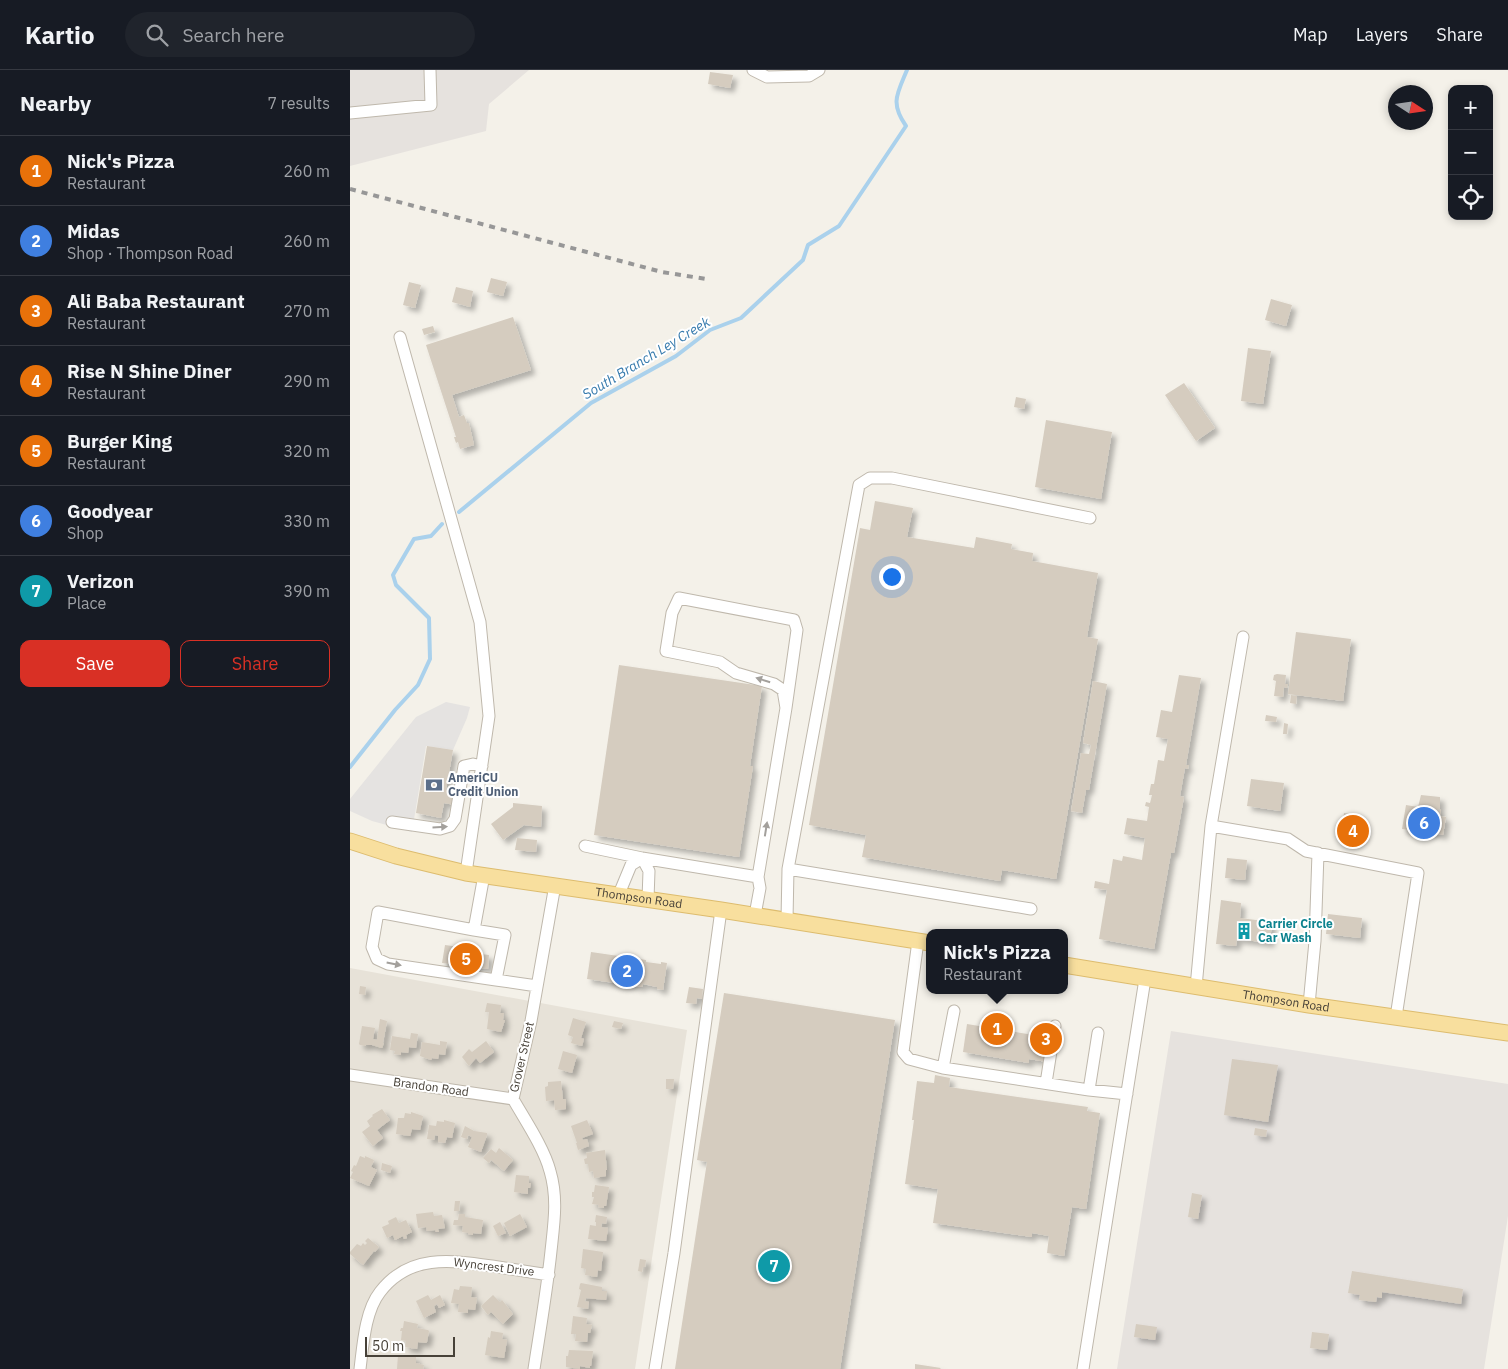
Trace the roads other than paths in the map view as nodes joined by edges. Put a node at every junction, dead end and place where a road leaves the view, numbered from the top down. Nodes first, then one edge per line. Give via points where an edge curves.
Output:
1 (430, 70) edge
2 (752, 70) edge
3 (819, 70) edge
4 (350, 113) edge
5 (400, 337) dead end
6 (1090, 518) dead end
7 (1243, 637) dead end
8 (786, 708) junction
9 (482, 766) junction
10 (392, 822) dead end
11 (1211, 826) junction
12 (351, 844) edge
13 (585, 846) dead end
14 (1318, 853) junction
15 (642, 858) junction
16 (788, 869) junction
17 (466, 873) junction
18 (484, 875) junction
19 (758, 877) junction
20 (555, 885) junction
21 (619, 894) junction
22 (648, 899) junction
23 (1031, 909) dead end
24 (721, 910) junction
25 (755, 915) junction
26 (787, 920) junction
27 (474, 930) junction
28 (924, 942) edge
29 (1068, 966) edge
30 (1145, 979) junction
31 (496, 980) junction
32 (537, 986) junction
33 (1196, 988) junction
34 (1309, 1005) junction
35 (954, 1011) dead end
36 (1396, 1017) junction
37 (1055, 1026) dead end
38 (1098, 1033) dead end
39 (1508, 1033) edge
40 (943, 1068) junction
41 (350, 1075) edge
42 (1046, 1083) junction
43 (1089, 1090) junction
44 (1127, 1094) junction
45 (513, 1099) junction
46 (549, 1274) junction
47 (360, 1369) edge
48 (534, 1369) edge
49 (655, 1369) edge
50 (1082, 1369) edge

1 - 4 street via 431,105
2 - 3 street via 767,77 810,76
5 - 9 street via 480,622 489,716
6 - 16 street via 892,478 870,478 859,486
7 - 11 street
8 -> 8 street via 783,690 774,684 736,673 720,662 666,651 672,612 679,598 794,620 797,630
19 -> 8 street
10 -> 9 street via 440,829 450,826 455,819 464,766
9 - 17 street
11 - 14 street via 1288,839 1306,851
11 - 33 street
12 - 17 main road, Thompson Road
13 - 15 street
14 - 34 street
14 - 36 street via 1418,873
15 - 19 street
15 - 21 street via 631,865
15 - 22 street via 649,871
16 - 23 street
16 - 26 street
17 - 18 main road, Thompson Road
18 - 20 main road, Thompson Road
18 - 27 street
19 - 25 street via 760,888
20 - 21 main road, Thompson Road
20 - 32 street, Grover Street
21 - 22 main road, Thompson Road
22 - 24 main road, Thompson Road
24 - 25 main road, Thompson Road
24 - 49 street
25 - 26 main road, Thompson Road
26 - 28 main road, Thompson Road
27 - 31 street via 505,935
27 -> 31 street via 378,912 372,947 377,959 388,964
28 - 40 street via 903,1052 909,1059
29 - 30 main road, Thompson Road
30 - 33 main road, Thompson Road
30 - 44 street
31 - 32 street
32 - 45 street, Grover Street
33 - 34 main road, Thompson Road
34 - 36 main road, Thompson Road
35 - 40 street
36 - 39 main road, Thompson Road
37 - 42 street
38 - 43 street
40 - 42 street
41 - 45 street, Brandon Road
42 - 43 street
43 - 44 street
44 - 50 street
45 - 46 street, Grover Street via 550,1169 556,1210
46 - 47 street, Wyncrest Drive via 460,1261 433,1261 409,1268 380,1292 373,1305 366,1326
46 - 48 street, Grover Street

